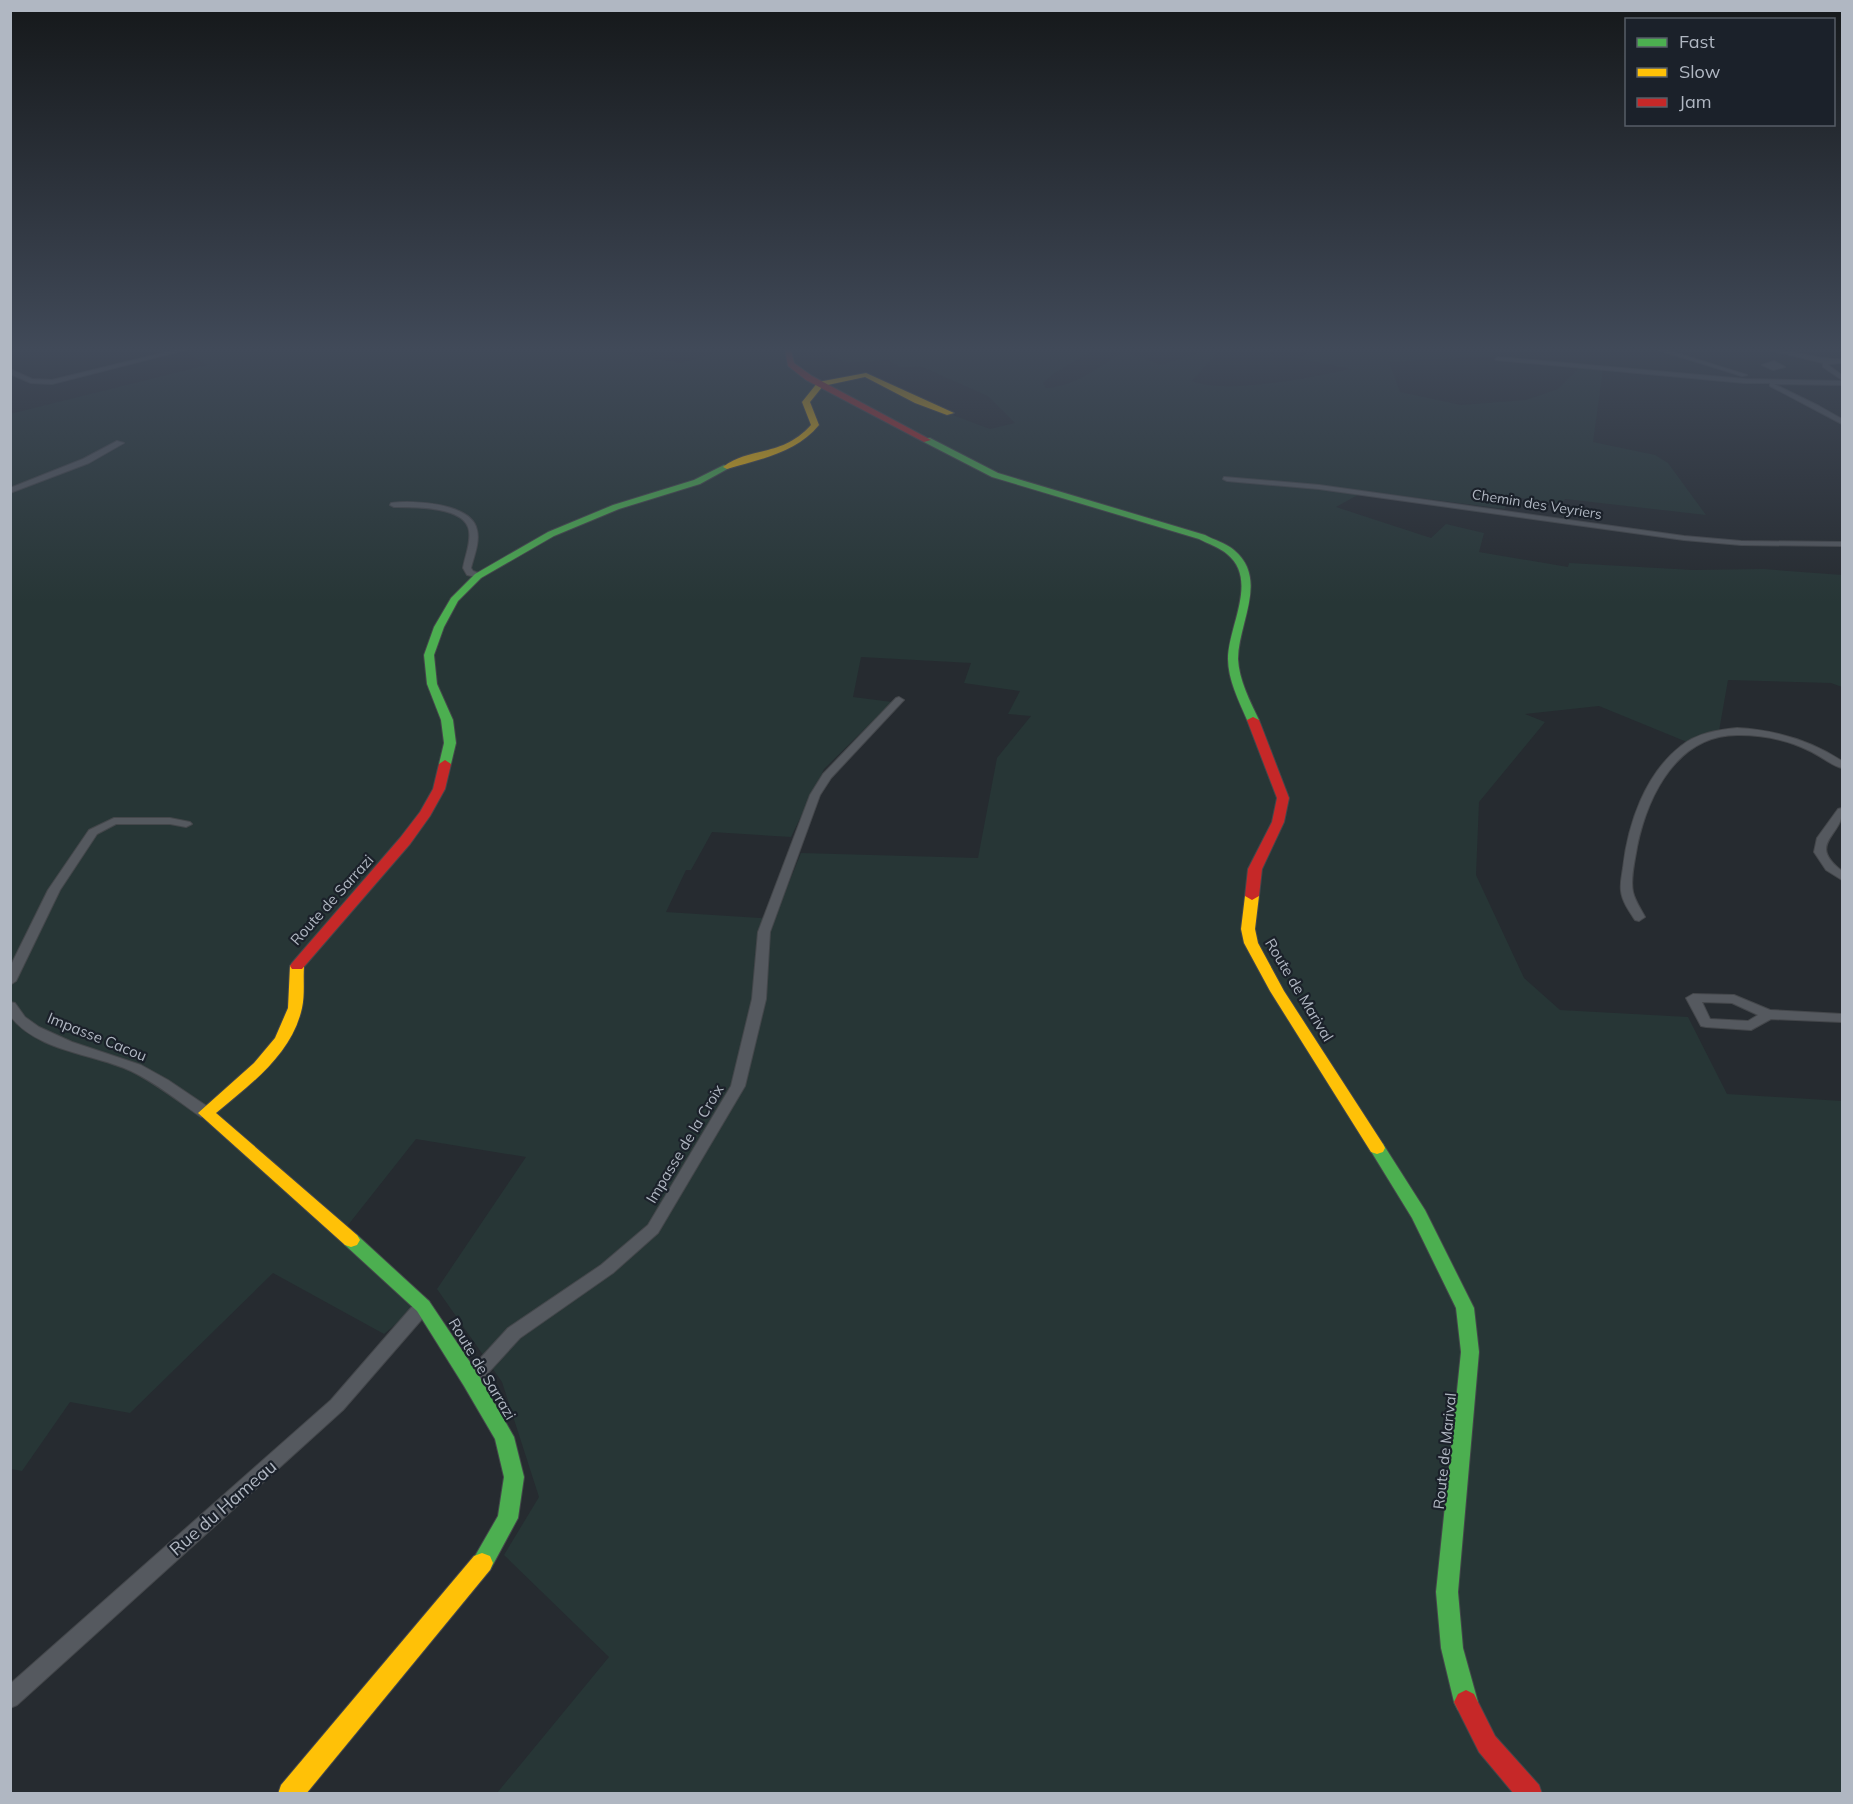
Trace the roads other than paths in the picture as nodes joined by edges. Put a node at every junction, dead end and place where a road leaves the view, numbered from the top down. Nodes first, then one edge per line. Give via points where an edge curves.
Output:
1 (806, 434) edge
2 (917, 434) edge
3 (120, 443) dead end
4 (1227, 479) dead end
5 (10, 491) edge
6 (394, 505) dead end
7 (1842, 544) edge
8 (478, 576) junction
9 (899, 700) dead end
10 (1842, 765) edge
11 (1842, 811) edge
12 (186, 824) dead end
13 (1842, 876) edge
14 (1639, 917) dead end
15 (10, 981) edge
16 (10, 1006) edge
17 (1768, 1014) junction
18 (1842, 1018) edge
19 (206, 1113) junction
20 (423, 1306) junction
21 (471, 1380) junction
22 (10, 1698) edge
23 (290, 1794) edge
24 (1530, 1794) edge

1 - 8 street, Route de Sarrazi via 786,447 741,460 698,482 616,507 552,534
2 - 24 street, Route de Marival via 995,475 1202,537 1227,549 1245,567 1248,582 1236,627 1233,661 1240,688 1281,786 1283,806 1255,868 1248,920 1251,943 1277,991 1419,1215 1465,1308 1470,1352 1447,1592 1450,1632 1466,1702 1482,1736
3 - 5 street
4 - 7 street, Chemin des Veyriers via 1319,487 1684,538
6 - 8 street via 422,505 467,518 473,535 467,568
8 - 19 street, Route de Sarrazi via 454,600 429,655 432,684 447,720 450,743 435,797 405,841 298,962 295,1007 275,1048
9 - 21 street, Impasse de la Croix via 827,776 815,795 764,932 759,999 738,1086 653,1228 607,1269 514,1333
10 - 14 street via 1810,747 1765,735 1720,734 1688,745 1657,782 1634,831 1627,892
11 - 13 street via 1821,840 1820,850 1822,860
12 - 15 street via 114,821 93,832 54,890
16 - 19 street, Impasse Cacou via 28,1027 67,1046 135,1067
17 - 17 street via 1751,1026 1707,1023 1693,998 1734,999
17 - 18 street
19 - 20 street, Route de Sarrazi
20 - 21 street, Route de Sarrazi
20 - 22 street, Rue du Hameau via 337,1405
21 - 23 street, Route de Sarrazi via 504,1437 514,1477 508,1518 486,1558

